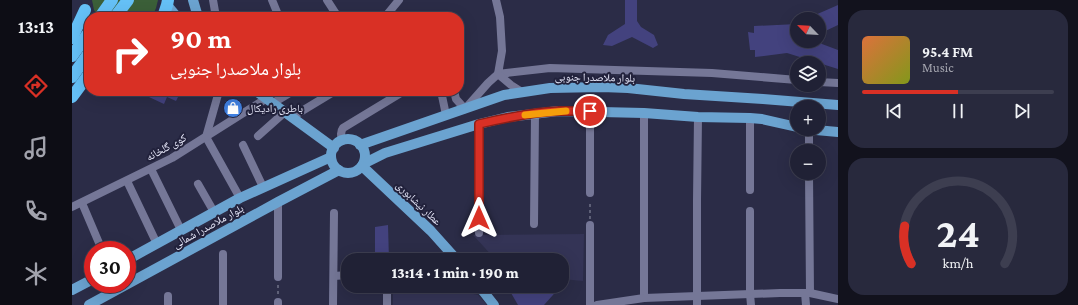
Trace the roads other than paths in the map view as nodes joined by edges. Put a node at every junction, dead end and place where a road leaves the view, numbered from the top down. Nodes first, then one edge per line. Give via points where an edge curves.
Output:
1 (112, 0) edge
2 (128, 0) edge
3 (193, 0) edge
4 (213, 0) edge
5 (272, 0) edge
6 (327, 0) edge
7 (399, 0) edge
8 (496, 0) edge
9 (167, 2) edge
10 (84, 12) edge
11 (104, 12) edge
12 (119, 12) edge
13 (164, 12) edge
14 (174, 12) edge
15 (197, 12) edge
16 (215, 12) edge
17 (277, 12) edge
18 (335, 12) edge
19 (389, 12) edge
20 (72, 38) edge
21 (84, 39) edge
22 (72, 44) edge
23 (84, 45) edge
24 (72, 56) edge
25 (84, 60) edge
26 (498, 74) junction
27 (72, 77) edge
28 (790, 79) edge
29 (84, 81) edge
30 (826, 82) edge
31 (838, 83) edge
32 (522, 92) junction
33 (218, 96) edge
34 (263, 96) edge
35 (281, 96) edge
36 (325, 96) edge
37 (396, 96) edge
38 (442, 96) edge
39 (455, 96) edge
40 (72, 97) edge
41 (270, 101) junction
42 (838, 105) edge
43 (465, 109) junction
44 (590, 111) junction
45 (535, 113) junction
46 (644, 113) junction
47 (289, 114) junction
48 (446, 116) junction
49 (698, 117) junction
50 (750, 118) junction
51 (479, 124) junction
52 (790, 125) edge
53 (826, 131) edge
54 (838, 132) edge
55 (258, 136) dead end
56 (206, 137) junction
57 (342, 141) junction
58 (243, 145) dead end
59 (360, 145) junction
60 (333, 153) junction
61 (362, 165) junction
62 (151, 169) junction
63 (339, 170) junction
64 (127, 180) junction
65 (809, 180) edge
66 (198, 184) dead end
67 (263, 187) junction
68 (750, 190) dead end
69 (590, 193) road end
70 (240, 198) junction
71 (278, 202) junction
72 (82, 203) junction
73 (72, 207) edge
74 (750, 211) dead end
75 (214, 212) junction
76 (334, 213) dead end
77 (534, 224) dead end
78 (590, 225) road end
79 (181, 230) junction
80 (479, 233) dead end
81 (98, 241) edge
82 (157, 244) junction
83 (451, 253) edge
84 (223, 254) dead end
85 (136, 255) edge
86 (334, 276) junction
87 (341, 276) edge
88 (278, 277) road end
89 (84, 284) edge
90 (72, 290) edge
91 (387, 293) edge
92 (485, 293) edge
93 (808, 293) junction
94 (750, 294) junction
95 (168, 296) dead end
96 (696, 296) junction
97 (644, 298) junction
98 (838, 299) edge
99 (89, 305) edge
100 (168, 305) edge
101 (223, 305) edge
102 (332, 305) edge
103 (387, 305) edge
104 (494, 305) edge
105 (590, 305) edge
106 (597, 305) edge
107 (697, 305) edge
108 (751, 305) edge
109 (806, 305) edge

1 - 11 highway
2 - 12 highway
3 - 15 main road
4 - 16 street
5 - 17 street
6 - 18 street
7 - 19 street
8 - 26 street via 502,51
9 - 13 highway
9 - 14 main road
10 - 20 highway
21 - 24 highway
22 - 23 highway
25 - 27 highway
26 - 28 street via 550,68 712,73
26 - 32 street
26 - 43 street
29 - 40 highway
30 - 31 street
32 - 42 main road, بلوار ملاصدرا جنوبی via 566,87 602,87
32 - 43 main road, بلوار ملاصدرا جنوبی via 504,95
33 - 56 street
34 - 41 main road
35 - 41 street, کوی گلخانه
36 - 47 street
37 - 57 street via 343,128
38 - 48 street
39 - 43 street
41 - 47 main road
41 - 56 street, کوی گلخانه
43 - 48 main road, بلوار ملاصدرا جنوبی
44 - 45 main road
44 - 46 main road
44 - 69 street
45 - 51 main road
45 - 77 street
46 - 49 main road
46 - 97 street
47 - 55 street
47 - 60 main road
48 - 59 main road, بلوار ملاصدرا جنوبی
49 - 50 main road
49 - 96 street
50 - 52 main road
50 - 68 street
51 - 61 main road via 385,153
51 - 80 street
53 - 54 main road
56 - 62 street, کوی گلخانه
56 - 70 street
57 - 59 main road via 352,140
57 - 60 main road
58 - 67 street
59 - 61 main road via 365,155
60 - 63 main road via 334,165
60 - 67 main road, بلوار ملاصدرا شمالی
61 - 63 main road via 351,172
61 - 83 main road, عطار نیشابوری
62 - 64 street, کوی گلخانه
62 - 79 street
63 - 71 main road, بلوار ملاصدرا شمالی
64 - 72 street, کوی گلخانه
64 - 82 street
65 - 93 street
66 - 75 street
67 - 70 main road, بلوار ملاصدرا شمالی
70 - 75 main road, بلوار ملاصدرا شمالی
71 - 88 street
71 - 99 main road, بلوار ملاصدرا شمالی
72 - 73 street, کوی گلخانه
72 - 81 street
74 - 94 street
75 - 79 main road, بلوار ملاصدرا شمالی
76 - 86 street
78 - 105 street
79 - 82 main road, بلوار ملاصدرا شمالی
82 - 85 main road, بلوار ملاصدرا شمالی
84 - 101 street
86 - 87 street
86 - 102 street
89 - 90 main road
91 - 103 street
92 - 104 main road
93 - 94 street
93 - 98 street
93 - 109 street
94 - 96 street
94 - 108 street
95 - 100 street
96 - 97 street
96 - 107 street
97 - 106 street

